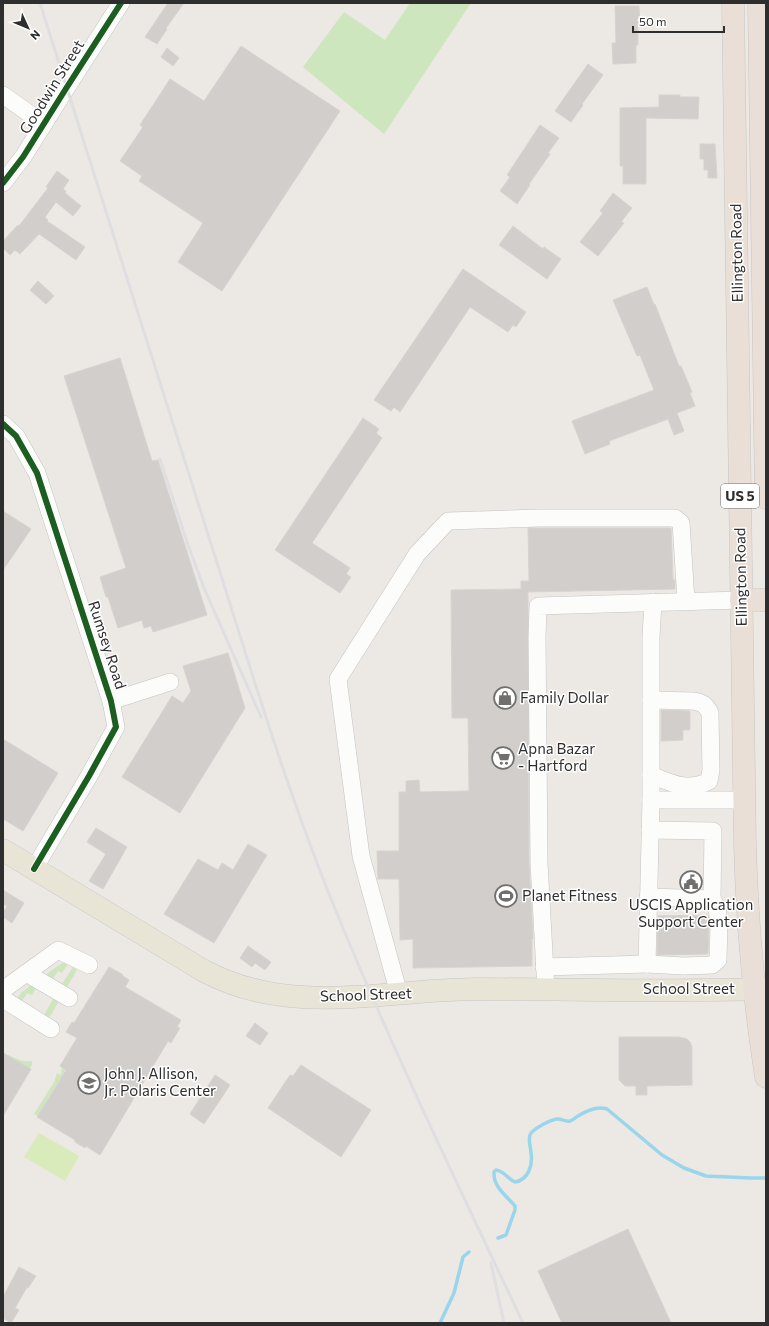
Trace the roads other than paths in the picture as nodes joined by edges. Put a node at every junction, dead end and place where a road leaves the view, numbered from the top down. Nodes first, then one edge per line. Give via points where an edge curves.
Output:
1 (121, 3) edge
2 (733, 3) edge
3 (760, 3) edge
4 (3, 95) edge
5 (44, 124) junction
6 (3, 184) edge
7 (765, 410) edge
8 (739, 415) junction
9 (3, 424) edge
10 (766, 498) edge
11 (741, 600) junction
12 (766, 600) edge
13 (686, 601) junction
14 (653, 602) junction
15 (170, 682) dead end
16 (651, 700) junction
17 (111, 701) junction
18 (651, 775) junction
19 (651, 800) junction
20 (744, 800) junction
21 (650, 830) junction
22 (3, 850) edge
23 (34, 869) junction
24 (648, 897) junction
25 (712, 899) junction
26 (647, 964) junction
27 (89, 965) dead end
28 (544, 967) junction
29 (26, 974) junction
30 (760, 989) edge
31 (3, 990) edge
32 (546, 990) junction
33 (398, 994) junction
34 (69, 998) dead end
35 (3, 999) edge
36 (51, 1029) dead end
37 (766, 1077) edge

1 - 5 street, Goodwin Street
2 - 8 highway, Ellington Road / US 5
3 - 7 highway, Ellington Road / US 5
4 - 5 street
5 - 6 street, Goodwin Street
7 - 8 street
7 - 10 highway, Ellington Road / US 5
8 - 11 highway, Ellington Road / US 5
9 - 17 street, Rumsey Road via 16,436 37,474
11 - 12 highway
11 - 13 street
11 - 20 highway, Ellington Road / US 5
13 - 14 street
13 - 33 street via 681,523 675,518 448,521 417,554 338,679 361,856
14 - 16 street
14 - 28 street via 538,606 539,863
15 - 17 street
16 - 18 street
16 - 18 street via 693,701 706,706 710,713 711,770 709,781 691,787
17 - 23 street, Rumsey Road via 116,727
18 - 19 street
19 - 20 street
19 - 21 street
20 - 30 highway, Ellington Road / US 5 via 746,895
21 - 24 street
21 - 25 street via 713,831
22 - 23 main road, School Street
23 - 33 main road, School Street via 204,971 237,986 291,997
24 - 25 street
24 - 26 street
25 - 26 street via 717,908 719,924 716,963 684,966
26 - 28 street
27 - 29 street via 58,950
28 - 32 street
29 - 31 street
29 - 34 street
30 - 32 main road, School Street
30 - 37 highway, Ellington Road / US 5
32 - 33 main road, School Street via 474,989
35 - 36 street

